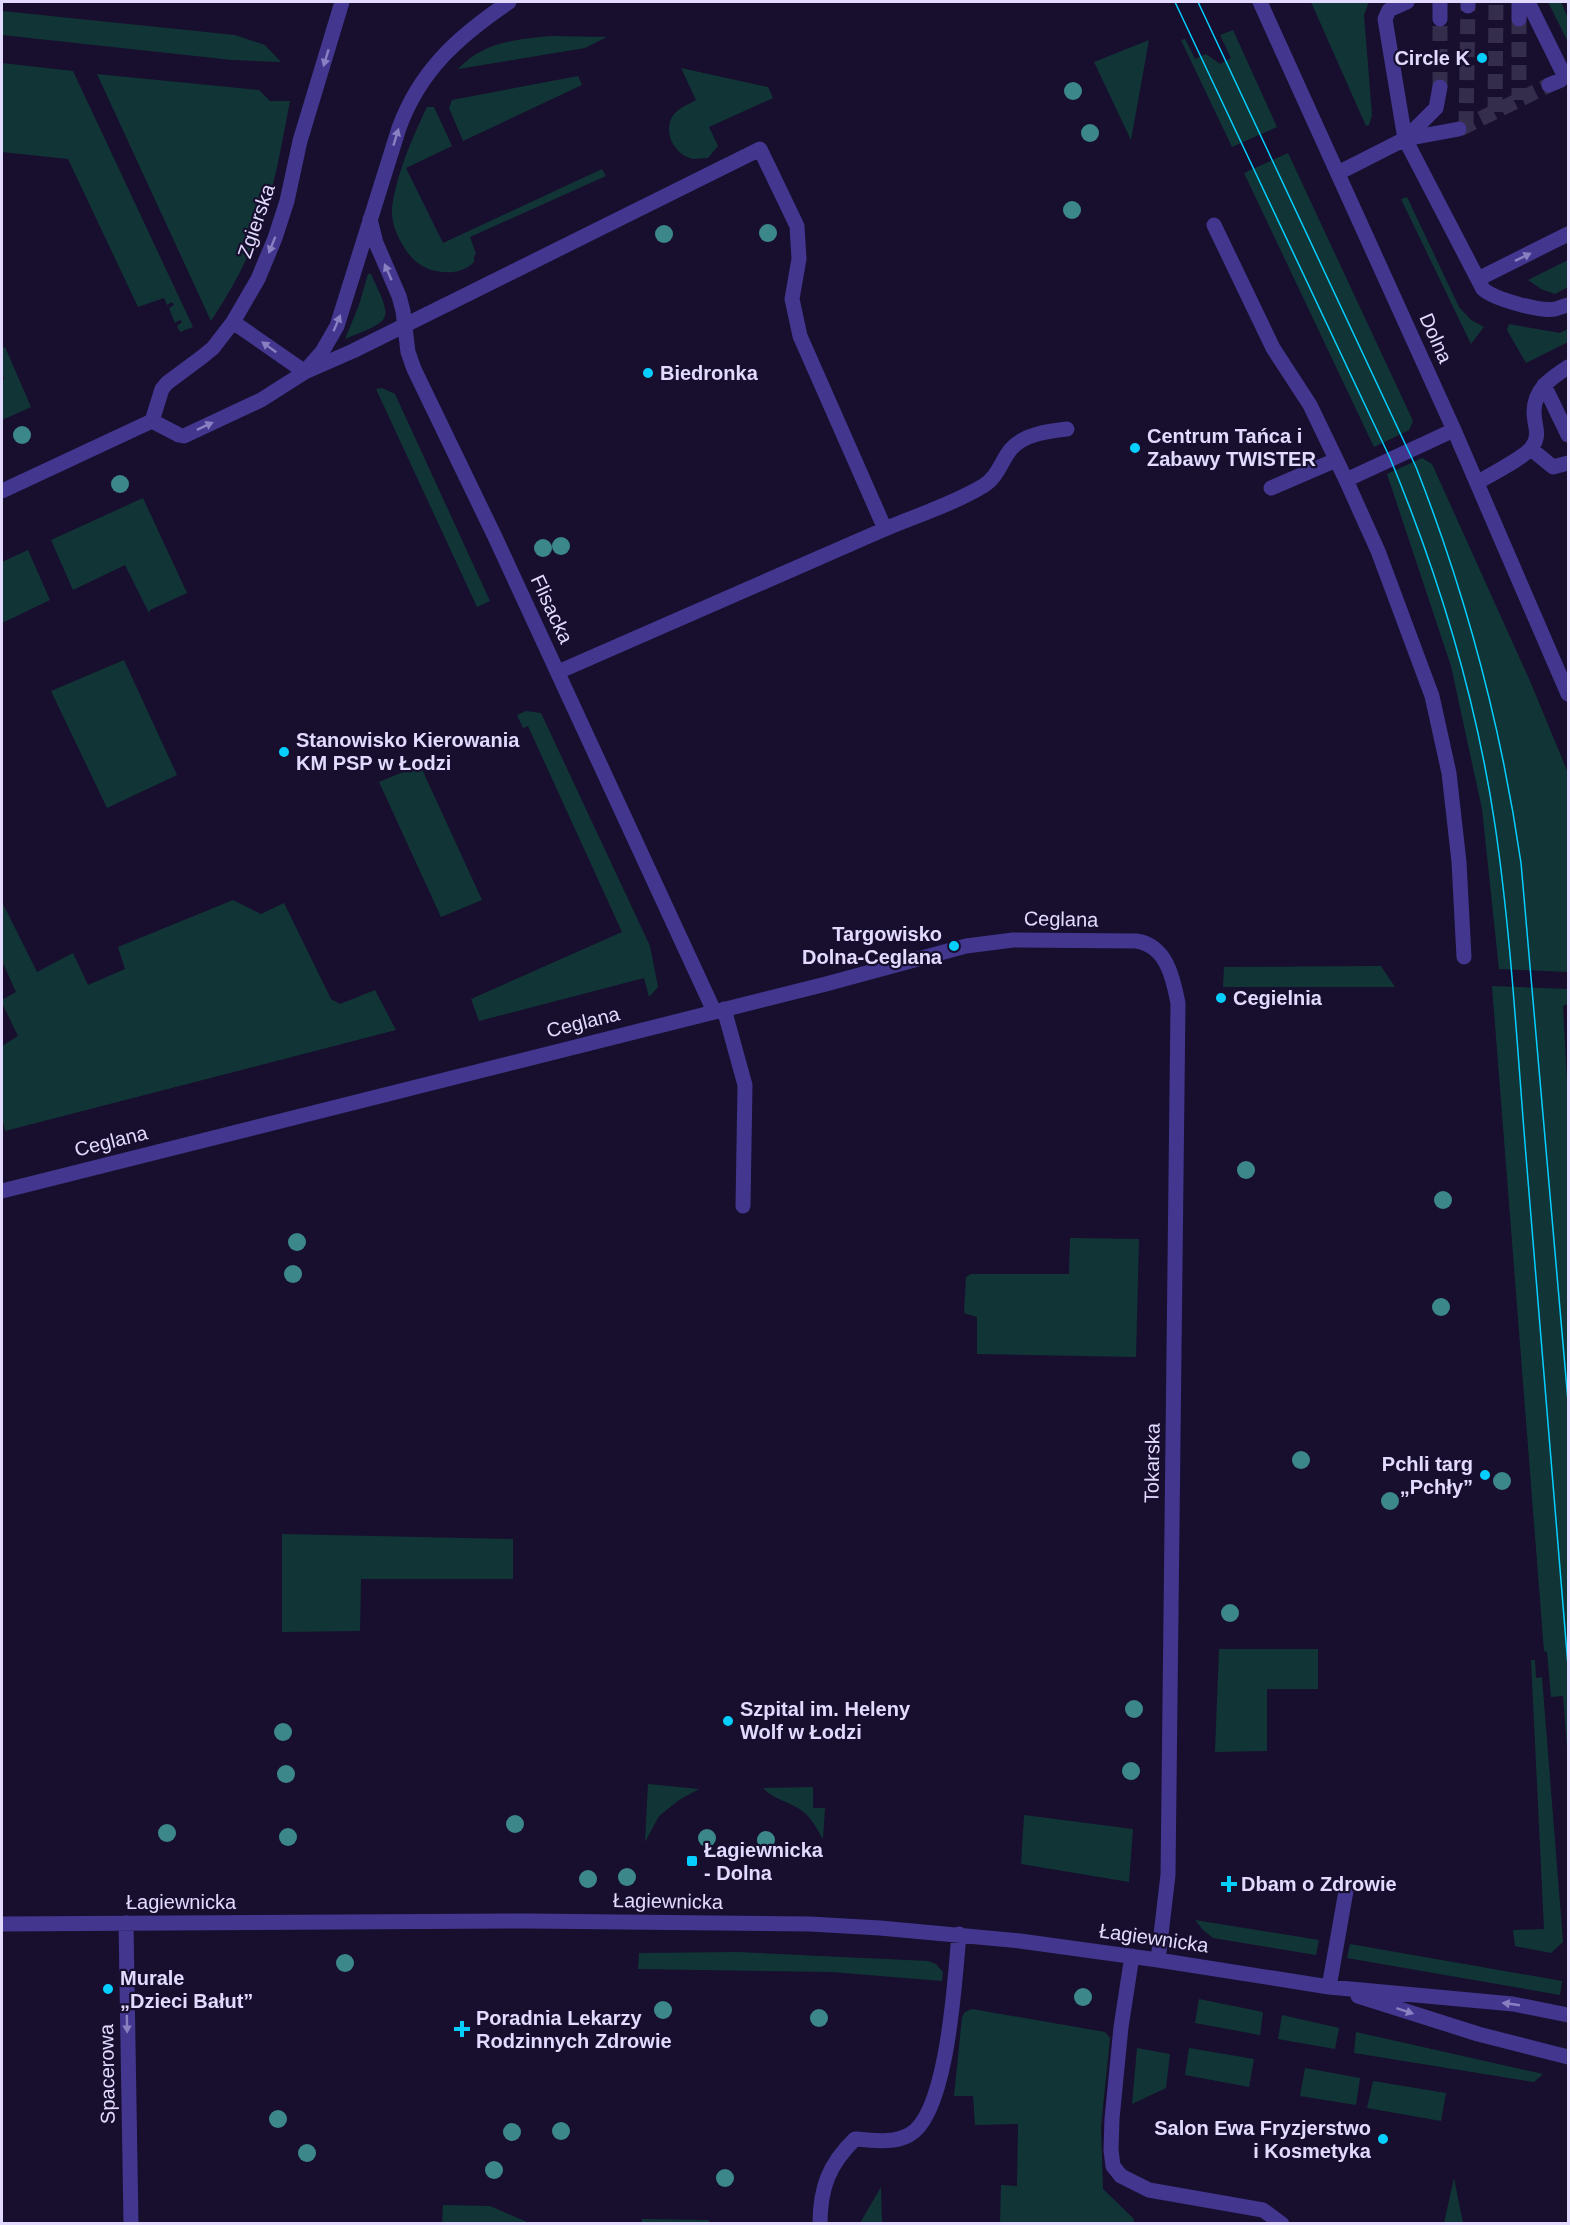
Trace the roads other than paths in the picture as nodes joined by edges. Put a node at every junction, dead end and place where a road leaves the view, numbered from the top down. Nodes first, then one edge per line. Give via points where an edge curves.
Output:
1 (342, 2) edge
2 (509, 2) edge
3 (1260, 2) edge
4 (1407, 2) edge
5 (1440, 2) edge
6 (1519, 2) edge
7 (1528, 2) edge
8 (1440, 19) tunnel mouth
9 (1519, 19) tunnel mouth
10 (1566, 78) edge
11 (1549, 85) tunnel mouth
12 (1440, 87) tunnel mouth
13 (1460, 129) tunnel mouth
14 (1405, 139) junction
15 (1338, 173) junction
16 (370, 219) junction
17 (1214, 225) dead end
18 (1569, 234) edge
19 (1478, 279) junction
20 (1569, 305) edge
21 (233, 322) junction
22 (405, 326) junction
23 (1569, 367) edge
24 (305, 372) junction
25 (1544, 385) junction
26 (152, 421) junction
27 (1067, 429) dead end
28 (1454, 430) junction
29 (1569, 435) edge
30 (1531, 449) junction
31 (1336, 460) junction
32 (1569, 463) edge
33 (1346, 480) junction
34 (1478, 482) junction
35 (1271, 488) dead end
36 (2, 491) edge
37 (885, 529) junction
38 (558, 672) junction
39 (1569, 694) edge
40 (1464, 957) dead end
41 (1167, 967) joint
42 (719, 1010) junction
43 (2, 1191) edge
44 (743, 1206) dead end
45 (1346, 1891) dead end
46 (126, 1923) junction
47 (2, 1924) edge
48 (959, 1934) junction
49 (1132, 1956) junction
50 (1158, 1960) junction
51 (1329, 1987) junction
52 (1569, 2015) edge
53 (1569, 2057) edge
54 (131, 2223) edge
55 (820, 2223) edge
56 (1282, 2223) edge

1 -> 21 street, Zgierska via 275,238 258,279
16 -> 2 street via 406,107 418,87 447,52
3 - 15 street, Dolna
4 - 14 street via 1389,10 1384,19
5 - 8 street
6 - 9 street
7 - 10 street
10 - 11 street
12 - 14 street via 1437,108
13 - 14 street
14 - 15 street
14 - 19 street
15 - 28 street, Dolna
22 -> 16 street, Flisacka via 399,296
24 -> 16 street via 337,326
17 - 31 street via 1273,348 1310,405
19 -> 18 street
19 - 20 street via 1490,295 1504,301 1553,310
24 -> 21 street
21 - 26 street, Zgierska via 202,357 162,389
22 - 24 street
22 - 37 street via 760,149 797,226 799,259 792,299 800,336
22 - 38 street, Flisacka via 414,369
23 - 25 street
26 -> 24 street via 184,436 261,400
25 - 29 street
25 - 30 street via 1538,391 1534,411 1538,436
26 - 36 street
27 - 37 street via 1047,431 1022,441 1011,449 986,484
28 - 33 street
28 - 34 street, Dolna
30 - 32 street via 1553,467
30 - 34 street
31 - 33 street
31 - 35 street
33 - 40 street via 1378,551 1432,696 1449,773
34 - 39 street, Dolna
37 - 38 street
38 - 42 street, Flisacka
41 - 42 street, Ceglana via 1160,952 1146,943 1012,940 966,946
41 - 50 street, Tokarska via 1178,1003 1177,1156 1168,1875
42 - 43 street, Ceglana
42 - 44 street, Flisacka via 745,1085
45 - 51 street
46 - 47 street, Łagiewnicka
46 - 48 street, Łagiewnicka via 660,1921 810,1924
46 -> 54 street, Spacerowa
48 - 49 street, Łagiewnicka
48 - 55 street via 940,2081 928,2115 911,2135 893,2141 855,2139 834,2161 826,2180
49 - 50 street, Łagiewnicka
49 - 56 street via 1112,2119 1113,2166 1121,2176 1149,2190 1263,2210
50 - 51 street, Łagiewnicka
52 -> 51 street, Łagiewnicka via 1513,2004
51 -> 53 street, Łagiewnicka via 1478,2034

